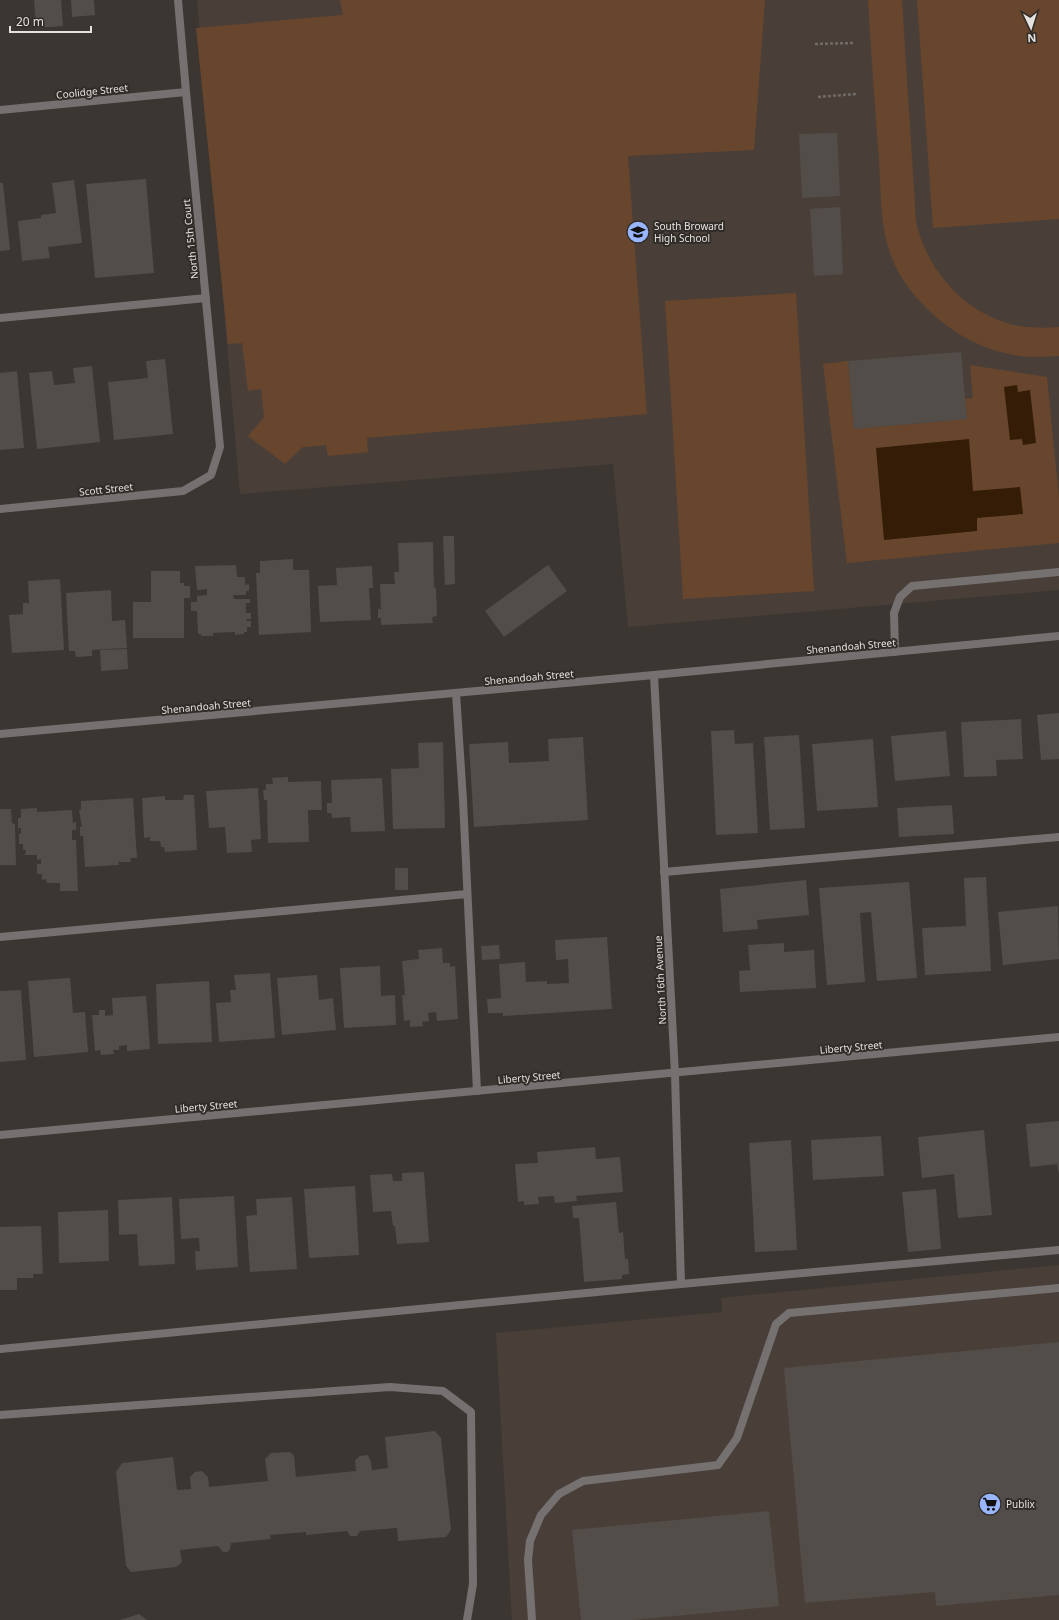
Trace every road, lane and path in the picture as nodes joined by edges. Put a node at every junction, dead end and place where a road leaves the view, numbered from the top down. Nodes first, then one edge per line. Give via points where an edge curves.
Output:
1 (178, 0) edge
2 (853, 43) dead end
3 (815, 44) dead end
4 (186, 92) junction
5 (856, 94) dead end
6 (818, 97) dead end
7 (0, 110) edge
8 (206, 298) junction
9 (0, 318) edge
10 (210, 475) joint
11 (0, 509) edge
12 (1059, 572) edge
13 (1059, 636) edge
14 (895, 652) junction
15 (654, 675) junction
16 (456, 693) junction
17 (0, 734) edge
18 (1059, 837) edge
19 (664, 872) junction
20 (467, 894) junction
21 (0, 937) edge
22 (1059, 1037) edge
23 (675, 1074) junction
24 (477, 1092) junction
25 (0, 1135) edge
26 (1059, 1250) edge
27 (681, 1284) junction
28 (1059, 1288) edge
29 (0, 1349) edge
30 (0, 1415) edge
31 (467, 1620) edge
32 (532, 1620) edge

1 - 4 street, North 15th Court
2 - 3 path
4 - 7 street, Coolidge Street
4 - 8 street, North 15th Court
5 - 6 path
8 - 9 street
8 - 10 street, North 15th Court via 220,447
10 - 11 street, Scott Street via 183,491
12 - 14 street via 912,586 900,597 894,613
13 - 14 street, Shenandoah Street
14 - 15 street, Shenandoah Street
15 - 16 street, Shenandoah Street
15 - 19 street, North 16th Avenue
16 - 17 street, Shenandoah Street
16 - 20 street
18 - 19 street
19 - 23 street, North 16th Avenue
20 - 21 street
20 - 24 street
22 - 23 street, Liberty Street
23 - 24 street, Liberty Street
23 - 27 street, North 16th Avenue
24 - 25 street, Liberty Street
26 - 27 street
27 - 29 street
28 - 32 street via 789,1313 776,1324 737,1438 718,1465 583,1481 559,1494 541,1515 530,1541 528,1560
30 - 31 street via 390,1386 443,1390 471,1412 473,1584

